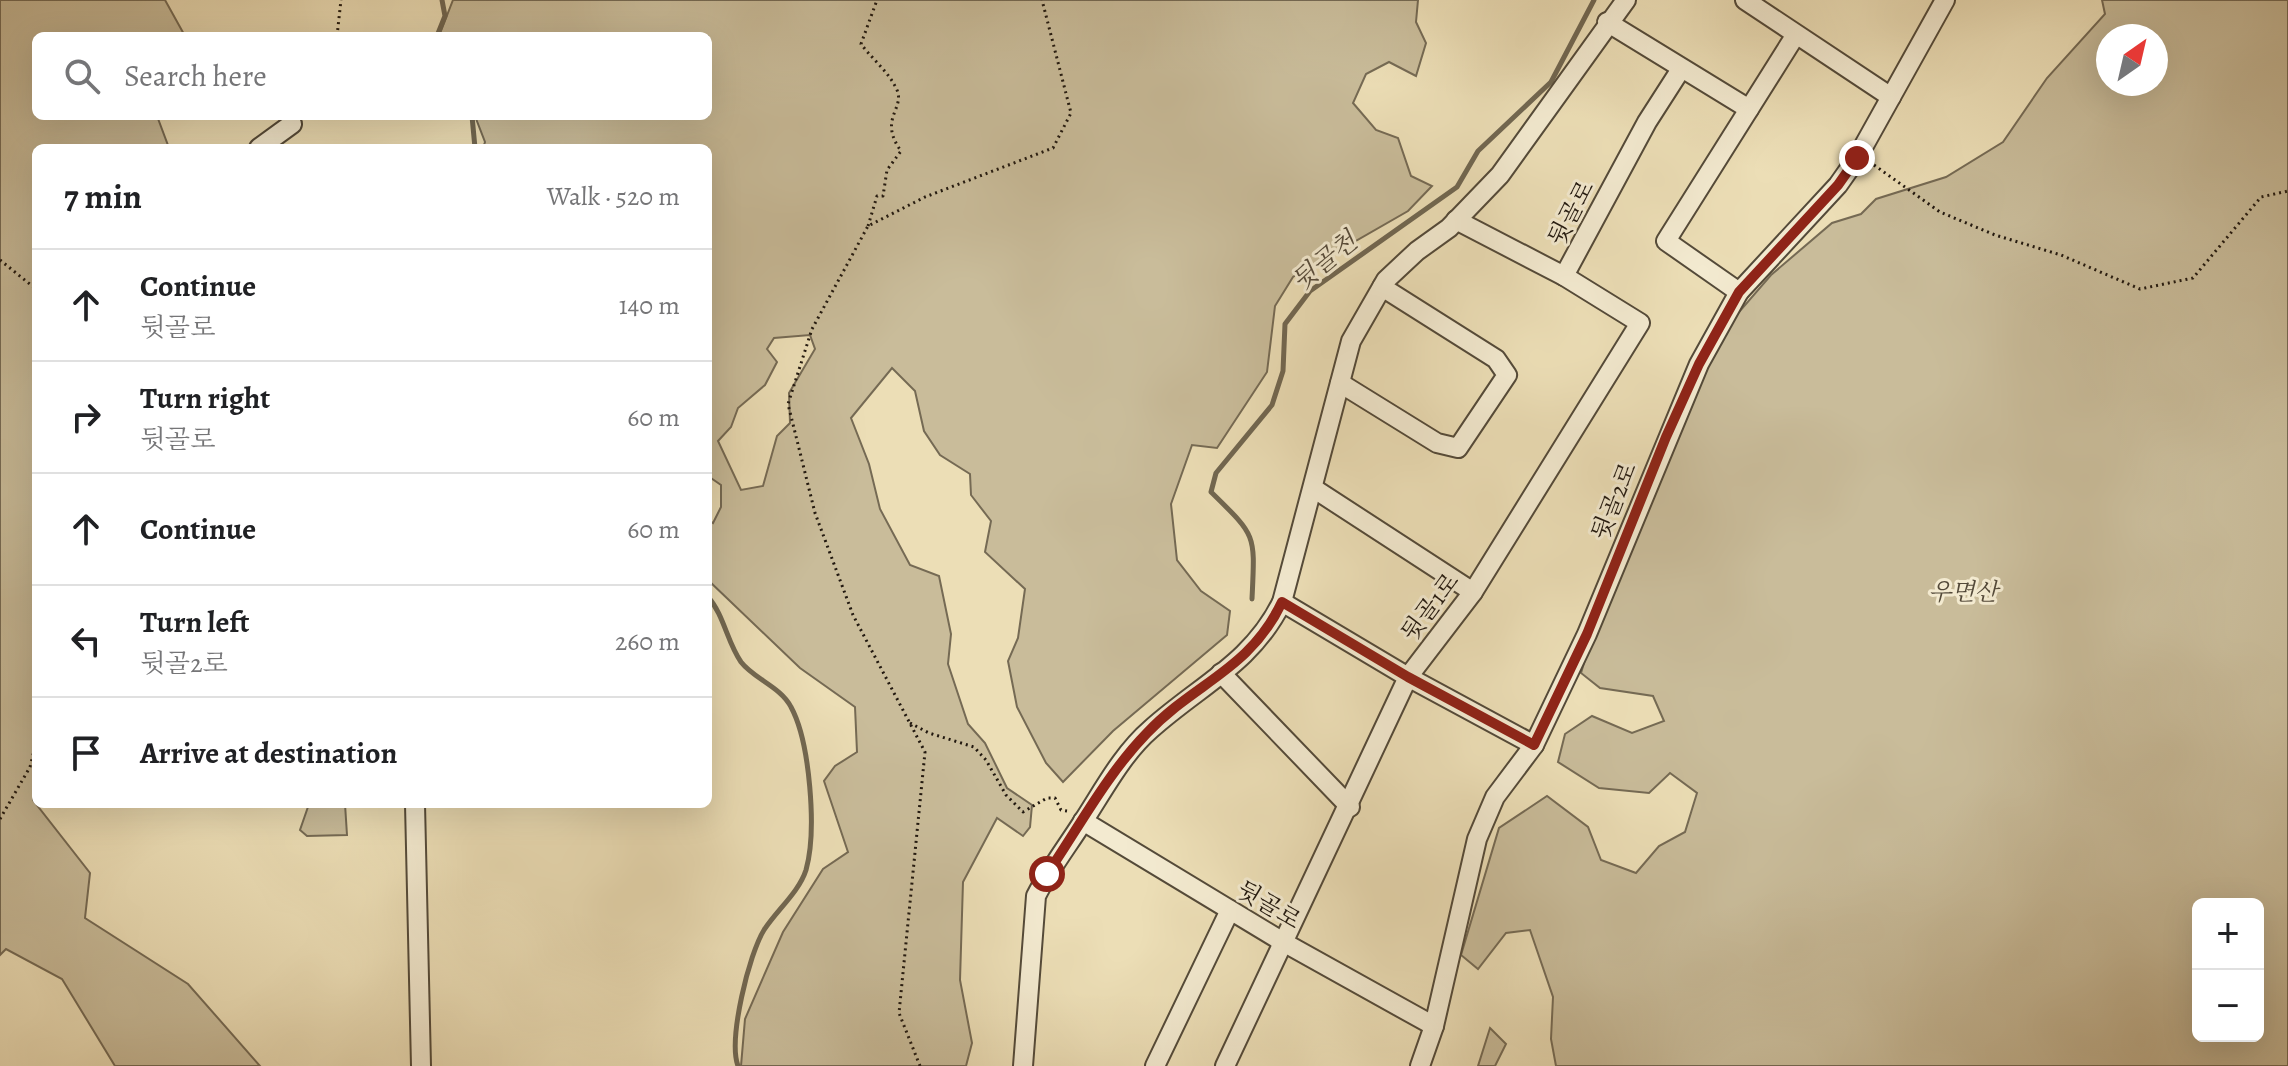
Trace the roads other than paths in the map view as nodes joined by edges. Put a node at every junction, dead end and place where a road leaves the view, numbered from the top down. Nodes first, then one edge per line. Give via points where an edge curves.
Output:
1 (1626, 0) edge
2 (1745, 0) edge
3 (1945, 0) edge
4 (1607, 22) junction
5 (1795, 36) junction
6 (1681, 69) junction
7 (1891, 97) junction
8 (1749, 109) junction
9 (292, 124) dead end
10 (264, 144) edge
11 (1456, 220) junction
12 (1564, 276) junction
13 (1382, 287) junction
14 (1739, 292) junction
15 (1340, 383) junction
16 (1313, 488) junction
17 (1473, 592) junction
18 (1282, 602) junction
19 (1221, 673) junction
20 (1408, 677) junction
21 (1534, 745) junction
22 (1350, 807) junction
23 (415, 808) edge
24 (1085, 818) junction
25 (1230, 910) junction
26 (1283, 942) junction
27 (1434, 1026) junction
28 (421, 1066) edge
29 (1023, 1066) edge
30 (1155, 1066) edge
31 (1225, 1066) edge
32 (1420, 1066) edge

1 - 4 street
2 - 5 street
3 - 7 street, 뒷골2로
4 - 6 street
4 - 11 street via 1539,125
5 - 7 street
5 - 8 street
6 - 8 street
6 - 12 street, 뒷골로
7 - 14 street, 뒷골2로 via 1838,185
8 - 14 street via 1666,241
9 - 10 street
11 - 12 street, 뒷골로
11 - 13 street
12 - 17 street, 뒷골1로 via 1640,323
13 - 15 street via 1351,341
13 - 15 street via 1496,359 1507,375 1458,448 1437,443
14 - 21 street, 뒷골2로 via 1699,364 1587,634
15 - 16 street
16 - 17 street
16 - 18 street
17 - 20 street, 뒷골1로
18 - 19 street via 1251,651
18 - 20 street
19 - 22 street
19 - 24 street via 1149,730
20 - 21 street
20 - 22 street, 뒷골1로
21 - 27 street, 뒷골2로 via 1495,797 1477,839
22 - 26 street, 뒷골1로
23 - 28 street
24 - 25 street, 뒷골로
24 - 29 street via 1036,896
25 - 26 street, 뒷골로
25 - 30 street
26 - 27 street, 뒷골로
26 - 31 street, 뒷골1로
27 - 32 street, 뒷골2로

